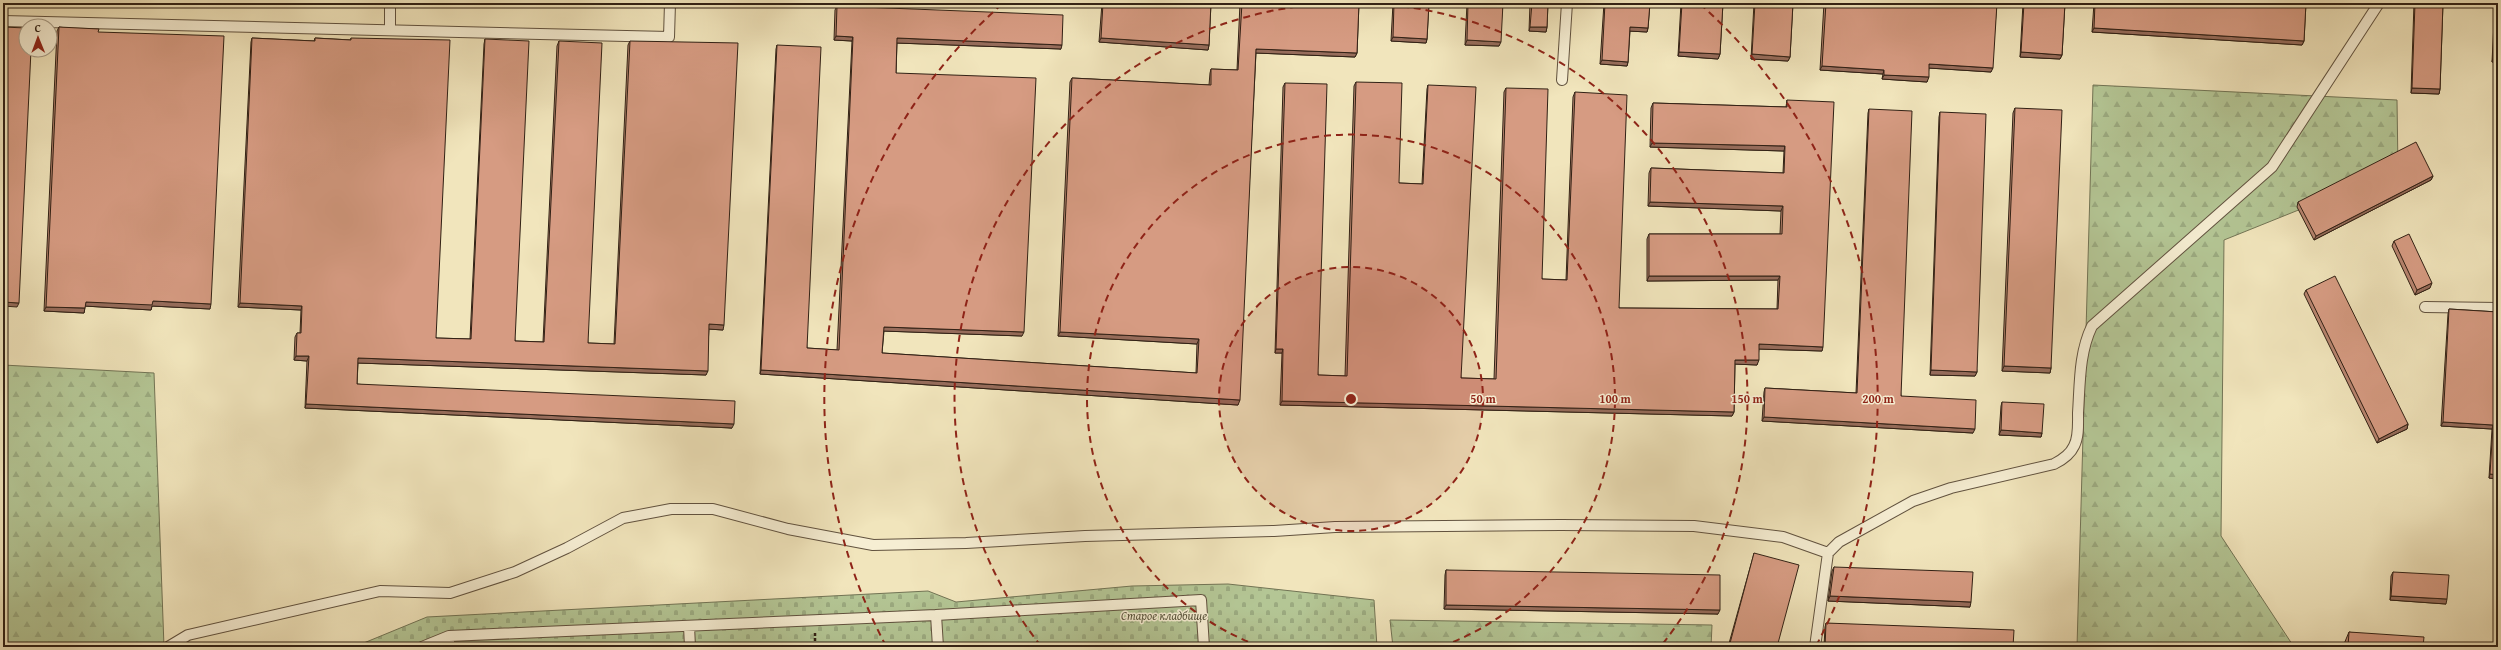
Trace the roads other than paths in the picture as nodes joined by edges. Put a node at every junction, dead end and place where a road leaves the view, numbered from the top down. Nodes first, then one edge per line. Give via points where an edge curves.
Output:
1 (390, 3) edge
2 (670, 3) edge
3 (1567, 3) edge
4 (2379, 3) edge
5 (3, 21) edge
6 (390, 29) junction
7 (1562, 80) dead end
8 (2425, 307) dead end
9 (2498, 308) edge
10 (1828, 553) junction
11 (936, 615) junction
12 (689, 626) junction
13 (449, 636) junction
14 (168, 647) edge
15 (422, 647) edge
16 (449, 647) edge
17 (690, 647) edge
18 (938, 647) edge
19 (1204, 647) edge
20 (1815, 647) edge

1 - 6 lane
2 - 6 lane via 668,37
3 - 7 lane
4 - 10 lane via 2272,167 2092,326 2085,340 2081,359 2078,430 2074,446 2066,458 2054,464 1951,488 1912,501 1839,542
5 - 6 lane
8 - 9 lane
10 - 14 lane via 1783,537 1694,526 1335,527 1085,536 966,544 873,544 788,529 713,508 671,509 623,518 515,572 450,593 380,591 188,635
10 - 20 lane
11 - 12 lane
11 - 18 lane
11 - 19 lane via 1201,600
12 - 13 lane
12 - 17 lane
13 - 15 lane
13 - 16 lane

